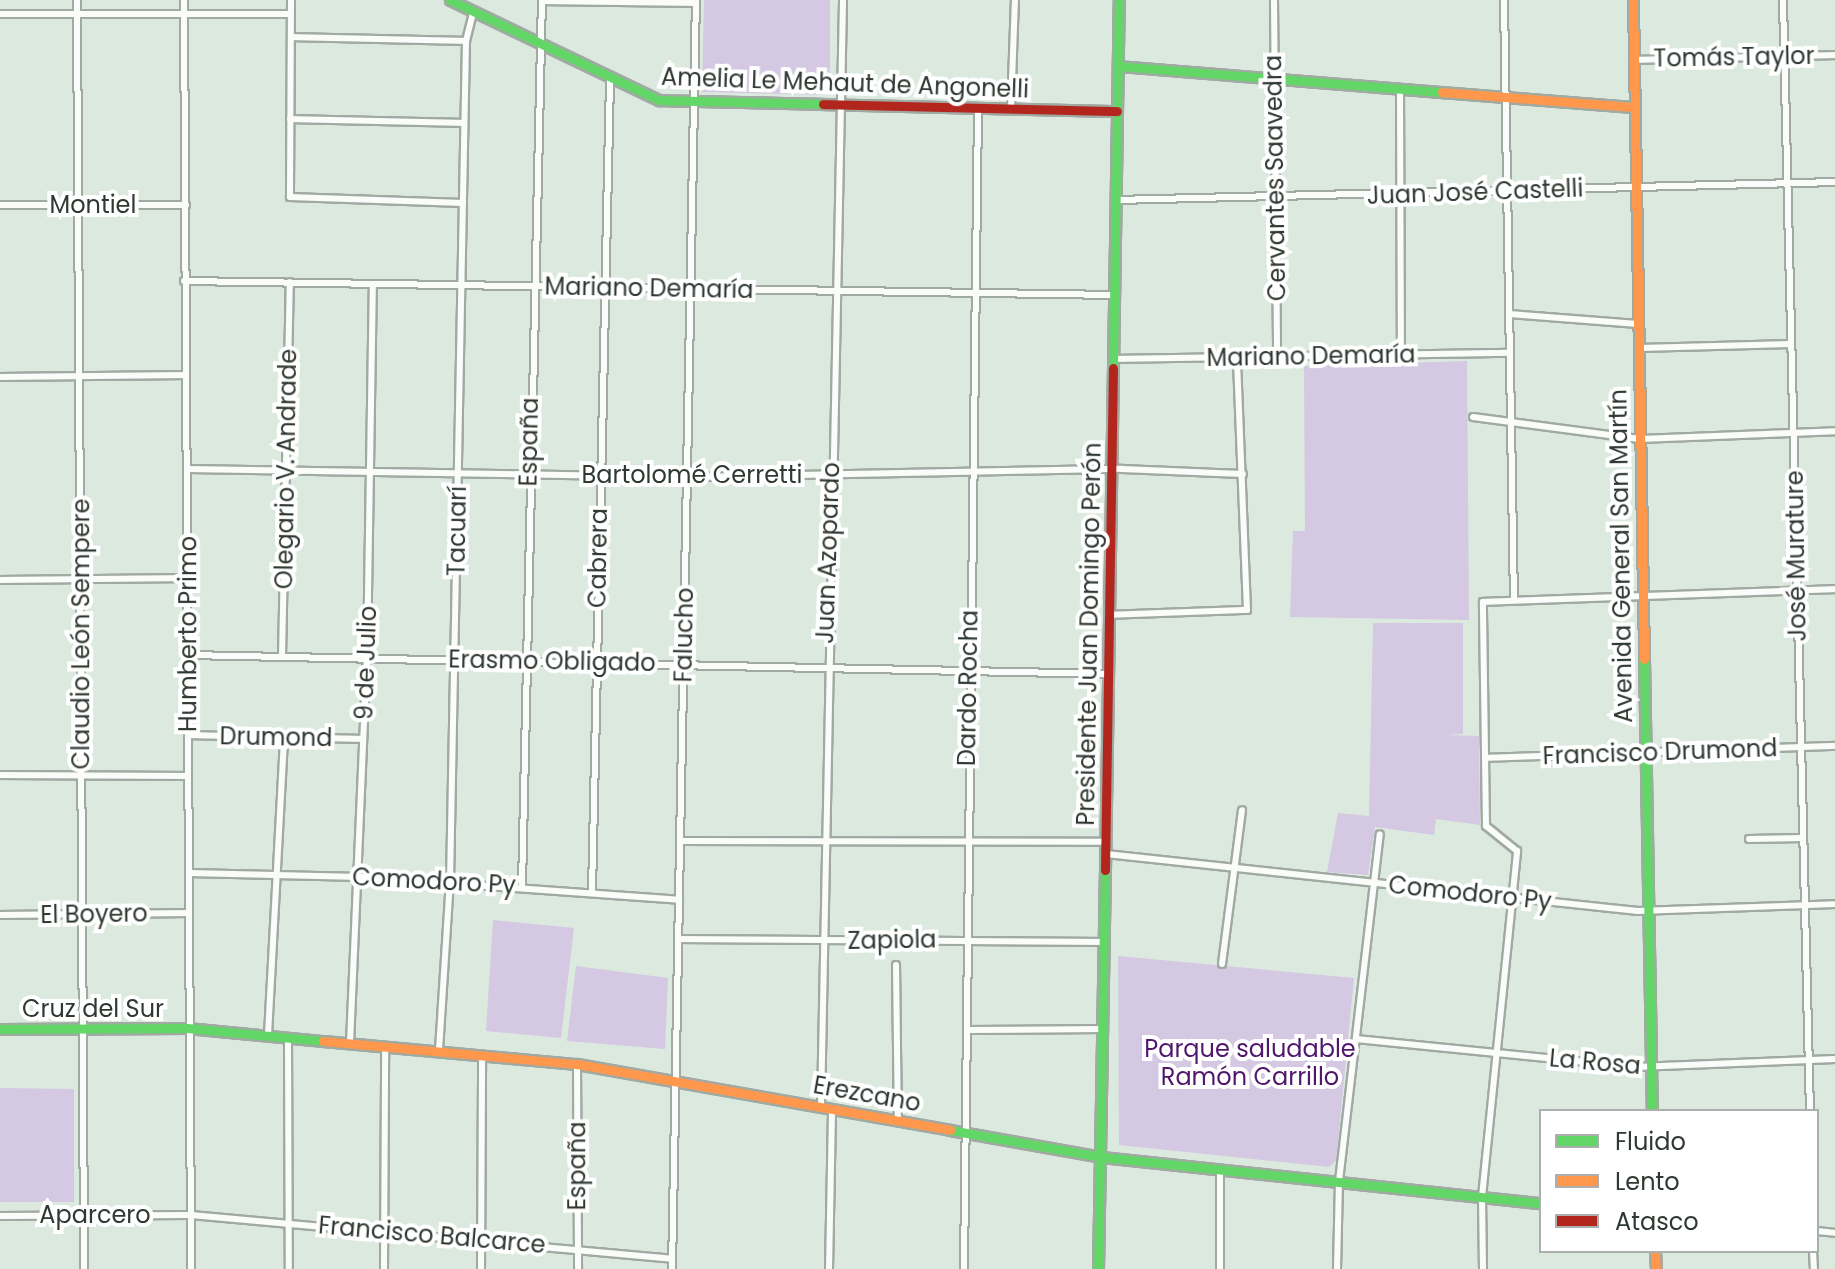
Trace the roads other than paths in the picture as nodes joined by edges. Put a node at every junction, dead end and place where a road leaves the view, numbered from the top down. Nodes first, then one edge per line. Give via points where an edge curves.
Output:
1 (77, 0) edge
2 (184, 0) edge
3 (291, 0) edge
4 (450, 0) edge
5 (542, 0) edge
6 (843, 0) edge
7 (1015, 0) edge
8 (1119, 0) edge
9 (1274, 0) edge
10 (1504, 0) edge
11 (1633, 0) edge
12 (1783, 0) edge
13 (696, 1) edge
14 (185, 12) junction
15 (473, 12) junction
16 (0, 14) edge
17 (77, 14) junction
18 (290, 14) junction
19 (291, 37) junction
20 (466, 41) junction
21 (541, 46) junction
22 (1835, 55) edge
23 (1785, 56) junction
24 (1633, 60) junction
25 (1118, 66) junction
26 (1273, 78) junction
27 (610, 80) junction
28 (1400, 88) junction
29 (1505, 97) junction
30 (694, 103) junction
31 (838, 105) junction
32 (1634, 107) junction
33 (978, 108) junction
34 (1011, 108) junction
35 (1117, 111) junction
36 (290, 119) junction
37 (464, 123) junction
38 (1835, 182) edge
39 (1788, 184) junction
40 (1636, 188) junction
41 (1507, 191) junction
42 (1401, 195) junction
43 (1274, 197) junction
44 (1116, 200) junction
45 (463, 203) junction
46 (0, 205) edge
47 (79, 205) junction
48 (186, 205) junction
49 (184, 281) junction
50 (290, 282) junction
51 (373, 284) junction
52 (462, 285) junction
53 (532, 287) junction
54 (602, 287) junction
55 (692, 289) junction
56 (835, 289) junction
57 (975, 293) junction
58 (1114, 295) junction
59 (1509, 314) junction
60 (1638, 324) junction
61 (1791, 344) junction
62 (1639, 348) junction
63 (1509, 353) junction
64 (1277, 355) junction
65 (1401, 355) junction
66 (1237, 358) junction
67 (1113, 359) junction
68 (185, 375) junction
69 (0, 377) edge
70 (79, 377) junction
71 (1473, 417) dead end
72 (1510, 422) junction
73 (1835, 431) edge
74 (1794, 432) junction
75 (1640, 439) junction
76 (188, 469) junction
77 (285, 470) junction
78 (371, 470) junction
79 (1111, 470) junction
80 (457, 472) junction
81 (972, 472) junction
82 (529, 473) junction
83 (1243, 474) junction
84 (831, 475) junction
85 (599, 476) junction
86 (689, 477) junction
87 (188, 578) junction
88 (80, 579) junction
89 (0, 580) edge
90 (1835, 589) edge
91 (1796, 591) junction
92 (1643, 598) junction
93 (1514, 600) junction
94 (1108, 615) junction
95 (188, 655) junction
96 (282, 656) junction
97 (367, 658) junction
98 (455, 659) junction
99 (527, 660) junction
100 (596, 661) junction
101 (683, 664) junction
102 (825, 668) junction
103 (967, 671) junction
104 (1108, 674) junction
105 (188, 735) junction
106 (284, 737) junction
107 (363, 739) junction
108 (1835, 746) edge
109 (1801, 747) junction
110 (1644, 754) junction
111 (1485, 758) junction
112 (0, 775) edge
113 (81, 775) junction
114 (188, 776) junction
115 (1242, 810) dead end
116 (1380, 834) dead end
117 (1803, 838) junction
118 (1749, 839) dead end
119 (823, 840) junction
120 (680, 841) junction
121 (966, 841) junction
122 (1107, 842) junction
123 (1106, 854) junction
124 (1235, 869) junction
125 (189, 873) junction
126 (276, 873) junction
127 (361, 877) junction
128 (450, 882) junction
129 (1375, 883) junction
130 (522, 886) junction
131 (592, 892) junction
132 (1511, 896) junction
133 (679, 900) junction
134 (1835, 904) edge
135 (1805, 906) junction
136 (1648, 911) junction
137 (188, 913) junction
138 (0, 915) edge
139 (82, 915) junction
140 (680, 939) junction
141 (965, 939) junction
142 (820, 941) junction
143 (1104, 942) junction
144 (1222, 964) dead end
145 (896, 965) dead end
146 (187, 1028) junction
147 (0, 1029) edge
148 (83, 1029) junction
149 (1104, 1029) junction
150 (967, 1030) junction
151 (268, 1035) junction
152 (288, 1037) junction
153 (1356, 1039) junction
154 (350, 1043) junction
155 (385, 1046) junction
156 (439, 1050) junction
157 (1495, 1052) junction
158 (482, 1055) junction
159 (1835, 1059) edge
160 (1809, 1060) junction
161 (577, 1064) junction
162 (1650, 1067) junction
163 (675, 1077) junction
164 (821, 1107) junction
165 (832, 1109) junction
166 (1652, 1109) edge
167 (1810, 1109) edge
168 (898, 1121) junction
169 (966, 1133) junction
170 (1101, 1157) junction
171 (1220, 1170) junction
172 (1339, 1181) junction
173 (1482, 1197) junction
174 (1539, 1203) edge
175 (84, 1215) junction
176 (191, 1215) junction
177 (0, 1216) edge
178 (289, 1222) junction
179 (383, 1231) junction
180 (481, 1240) junction
181 (578, 1248) junction
182 (672, 1259) junction
183 (84, 1269) edge
184 (191, 1269) edge
185 (289, 1269) edge
186 (384, 1269) edge
187 (481, 1269) edge
188 (578, 1269) edge
189 (672, 1269) edge
190 (829, 1269) edge
191 (964, 1269) edge
192 (1098, 1269) edge
193 (1220, 1269) edge
194 (1337, 1269) edge
195 (1483, 1269) edge

1 - 17 street, Claudio León Sempere
2 - 14 street, Humberto Primo
3 - 18 street
4 - 15 street, Amelia Le Mehaut de Angonelli
5 - 13 street
5 - 21 street, España
6 - 31 street, Juan Azopardo
7 - 34 street
8 - 25 street, Presidente Juan Domingo Perón
9 - 26 street, Cervantes Saavedra
10 - 29 street
11 - 24 street, Avenida General San Martín
12 - 23 street, José Murature
13 - 30 street, Falucho
14 - 17 street
14 - 18 street
14 - 48 street, Humberto Primo
15 - 20 street, Tacuarí
15 - 21 street, Amelia Le Mehaut de Angonelli
16 - 17 street
17 - 47 street, Claudio León Sempere
18 - 19 street
19 - 20 street
19 - 36 street
20 - 37 street, Tacuarí
21 - 27 street, Amelia Le Mehaut de Angonelli
21 - 53 street, España
22 - 23 street, Tomás Taylor
23 - 24 street, Tomás Taylor
23 - 39 street, José Murature
24 - 32 street, Avenida General San Martín
25 - 26 street
25 - 35 street, Presidente Juan Domingo Perón
26 - 28 street
26 - 43 street, Cervantes Saavedra
27 - 30 street, Amelia Le Mehaut de Angonelli via 659,100
27 - 54 street, Cabrera
28 - 29 street
28 - 42 street
29 - 32 street
29 - 41 street
30 - 31 street, Amelia Le Mehaut de Angonelli
30 - 55 street, Falucho
31 - 33 street, Amelia Le Mehaut de Angonelli
31 - 56 street, Juan Azopardo
32 - 40 street, Avenida General San Martín
33 - 34 street, Amelia Le Mehaut de Angonelli
33 - 57 street, Dardo Rocha
34 - 35 street, Amelia Le Mehaut de Angonelli
35 - 44 street, Presidente Juan Domingo Perón
36 - 37 street
36 - 45 street via 288,194
37 - 45 street, Tacuarí
38 - 39 street, Juan José Castelli
39 - 40 street, Juan José Castelli
39 - 61 street, José Murature
40 - 41 street, Juan José Castelli
40 - 60 street, Avenida General San Martín
41 - 42 street, Juan José Castelli
41 - 59 street
42 - 43 street, Juan José Castelli
42 - 65 street
43 - 44 street, Juan José Castelli
43 - 64 street, Cervantes Saavedra
44 - 58 street, Presidente Juan Domingo Perón
45 - 52 street, Tacuarí
46 - 47 street, Montiel
47 - 48 street, Montiel
47 - 70 street, Claudio León Sempere
48 - 49 street, Humberto Primo
49 - 50 street, Mariano Demaría
49 - 68 street, Humberto Primo
50 - 51 street, Mariano Demaría
50 - 77 street, Olegario V. Andrade
51 - 52 street, Mariano Demaría
51 - 78 street, 9 de Julio
52 - 53 street, Mariano Demaría
52 - 80 street, Tacuarí
53 - 54 street, Mariano Demaría
53 - 82 street, España
54 - 55 street, Mariano Demaría
54 - 85 street, Cabrera
55 - 56 street, Mariano Demaría
55 - 86 street, Falucho
56 - 57 street, Mariano Demaría
56 - 84 street, Juan Azopardo
57 - 58 street, Mariano Demaría
57 - 81 street, Dardo Rocha
58 - 67 street, Presidente Juan Domingo Perón
59 - 60 street
59 - 63 street
60 - 62 street, Avenida General San Martín
61 - 62 street
61 - 74 street, José Murature
62 - 75 street, Avenida General San Martín
63 - 65 street, Mariano Demaría
63 - 72 street
64 - 65 street, Mariano Demaría
64 - 66 street, Mariano Demaría
66 - 67 street, Mariano Demaría
66 - 83 street
67 - 79 street, Presidente Juan Domingo Perón
68 - 70 street
68 - 76 street, Humberto Primo
69 - 70 street
70 - 88 street, Claudio León Sempere
71 - 72 street
72 - 75 street
72 - 93 street
73 - 74 street
74 - 75 street
74 - 91 street, José Murature
75 - 92 street, Avenida General San Martín
76 - 77 street, Bartolomé Cerretti
76 - 87 street, Humberto Primo
77 - 78 street, Bartolomé Cerretti
77 - 96 street, Olegario V. Andrade
78 - 80 street, Bartolomé Cerretti
78 - 97 street, 9 de Julio
79 - 81 street, Bartolomé Cerretti
79 - 83 street, Bartolomé Cerretti
79 - 94 street, Presidente Juan Domingo Perón
80 - 82 street, Bartolomé Cerretti
80 - 98 street, Tacuarí
81 - 84 street, Bartolomé Cerretti
81 - 103 street, Dardo Rocha
82 - 85 street, Bartolomé Cerretti
82 - 99 street, España
83 - 94 street via 1245,614
84 - 86 street, Bartolomé Cerretti
84 - 102 street, Juan Azopardo
85 - 86 street, Bartolomé Cerretti
85 - 100 street, Cabrera
86 - 101 street, Falucho
87 - 88 street
87 - 95 street, Humberto Primo
88 - 89 street
88 - 113 street, Claudio León Sempere
90 - 91 street
91 - 92 street
91 - 109 street, José Murature
92 - 93 street
92 - 110 street, Avenida General San Martín
93 - 111 street via 1483,602
94 - 104 street, Presidente Juan Domingo Perón
95 - 96 street, Erasmo Obligado
95 - 105 street, Humberto Primo
96 - 97 street, Erasmo Obligado
97 - 98 street, Erasmo Obligado
97 - 107 street, 9 de Julio
98 - 99 street, Erasmo Obligado
98 - 128 street, Tacuarí
99 - 100 street, Erasmo Obligado
99 - 130 street, España
100 - 101 street, Erasmo Obligado
100 - 131 street, Cabrera
101 - 102 street, Erasmo Obligado
101 - 120 street, Falucho
102 - 103 street, Erasmo Obligado
102 - 119 street, Juan Azopardo
103 - 104 street, Erasmo Obligado
103 - 121 street, Dardo Rocha
104 - 122 street, Presidente Juan Domingo Perón
105 - 106 street, Drumond
105 - 114 street, Humberto Primo
106 - 107 street, Drumond
106 - 126 street
107 - 127 street, 9 de Julio
108 - 109 street, Francisco Drumond
109 - 110 street, Francisco Drumond
109 - 117 street, José Murature
110 - 111 street, Francisco Drumond
110 - 136 street, Avenida General San Martín
111 - 132 street via 1487,830 1517,851
112 - 113 street
113 - 114 street
113 - 139 street, Claudio León Sempere
114 - 125 street, Humberto Primo
115 - 124 street
116 - 129 street
117 - 118 street
117 - 135 street, José Murature
119 - 120 street
119 - 121 street
119 - 142 street, Juan Azopardo
120 - 133 street, Falucho
121 - 122 street
121 - 141 street, Dardo Rocha
122 - 123 street, Presidente Juan Domingo Perón
123 - 124 street, Comodoro Py
123 - 143 street, Presidente Juan Domingo Perón
124 - 129 street, Comodoro Py
124 - 144 street
125 - 126 street, Comodoro Py
125 - 137 street, Humberto Primo
126 - 127 street, Comodoro Py
126 - 151 street
127 - 128 street, Comodoro Py
127 - 154 street, 9 de Julio
128 - 130 street, Comodoro Py
128 - 156 street, Tacuarí
129 - 132 street, Comodoro Py
129 - 153 street
130 - 131 street, Comodoro Py
131 - 133 street, Comodoro Py
132 - 136 street, Comodoro Py
132 - 157 street
133 - 140 street, Falucho
134 - 135 street, Comodoro Py
135 - 136 street, Comodoro Py
135 - 160 street, José Murature
136 - 162 street, Avenida General San Martín
137 - 139 street, El Boyero
137 - 146 street, Humberto Primo
138 - 139 street, El Boyero
139 - 148 street, Claudio León Sempere
140 - 142 street, Zapiola
140 - 163 street, Falucho
141 - 142 street, Zapiola
141 - 143 street, Zapiola
141 - 150 street, Dardo Rocha
142 - 164 street, Juan Azopardo
143 - 149 street, Presidente Juan Domingo Perón
145 - 168 street
146 - 148 street, Cruz del Sur
146 - 151 street, Erezcano
146 - 176 street, Humberto Primo
147 - 148 street, Cruz del Sur
148 - 175 street, Claudio León Sempere
149 - 150 street
149 - 170 street, Presidente Juan Domingo Perón
150 - 169 street, Dardo Rocha
151 - 152 street, Erezcano
152 - 154 street, Erezcano
152 - 178 street
153 - 157 street, La Rosa
153 - 172 street
154 - 155 street, Erezcano
155 - 156 street, Erezcano
155 - 179 street
156 - 158 street, Erezcano
157 - 162 street, La Rosa
157 - 173 street
158 - 161 street, Erezcano
158 - 180 street
159 - 160 street, La Rosa
160 - 162 street, La Rosa
160 - 167 street, José Murature
161 - 163 street, Erezcano
161 - 181 street, España
162 - 166 street, Avenida General San Martín
163 - 164 street, Erezcano
163 - 182 street, Falucho
164 - 165 street, Erezcano
165 - 168 street, Erezcano
165 - 190 street
168 - 169 street, Erezcano
169 - 170 street, Erezcano
169 - 191 street, Dardo Rocha
170 - 171 street, Erezcano
170 - 192 street, Presidente Juan Domingo Perón
171 - 172 street, Erezcano
171 - 193 street
172 - 173 street, Erezcano
172 - 194 street
173 - 174 street, Erezcano
173 - 195 street
175 - 176 street, Aparcero
175 - 177 street, Aparcero
175 - 183 street, Claudio León Sempere
176 - 178 street, Francisco Balcarce
176 - 184 street, Humberto Primo
178 - 179 street, Francisco Balcarce
178 - 185 street
179 - 180 street, Francisco Balcarce
179 - 186 street
180 - 181 street, Francisco Balcarce
180 - 187 street
181 - 182 street, Francisco Balcarce
181 - 188 street, España
182 - 189 street, Falucho

